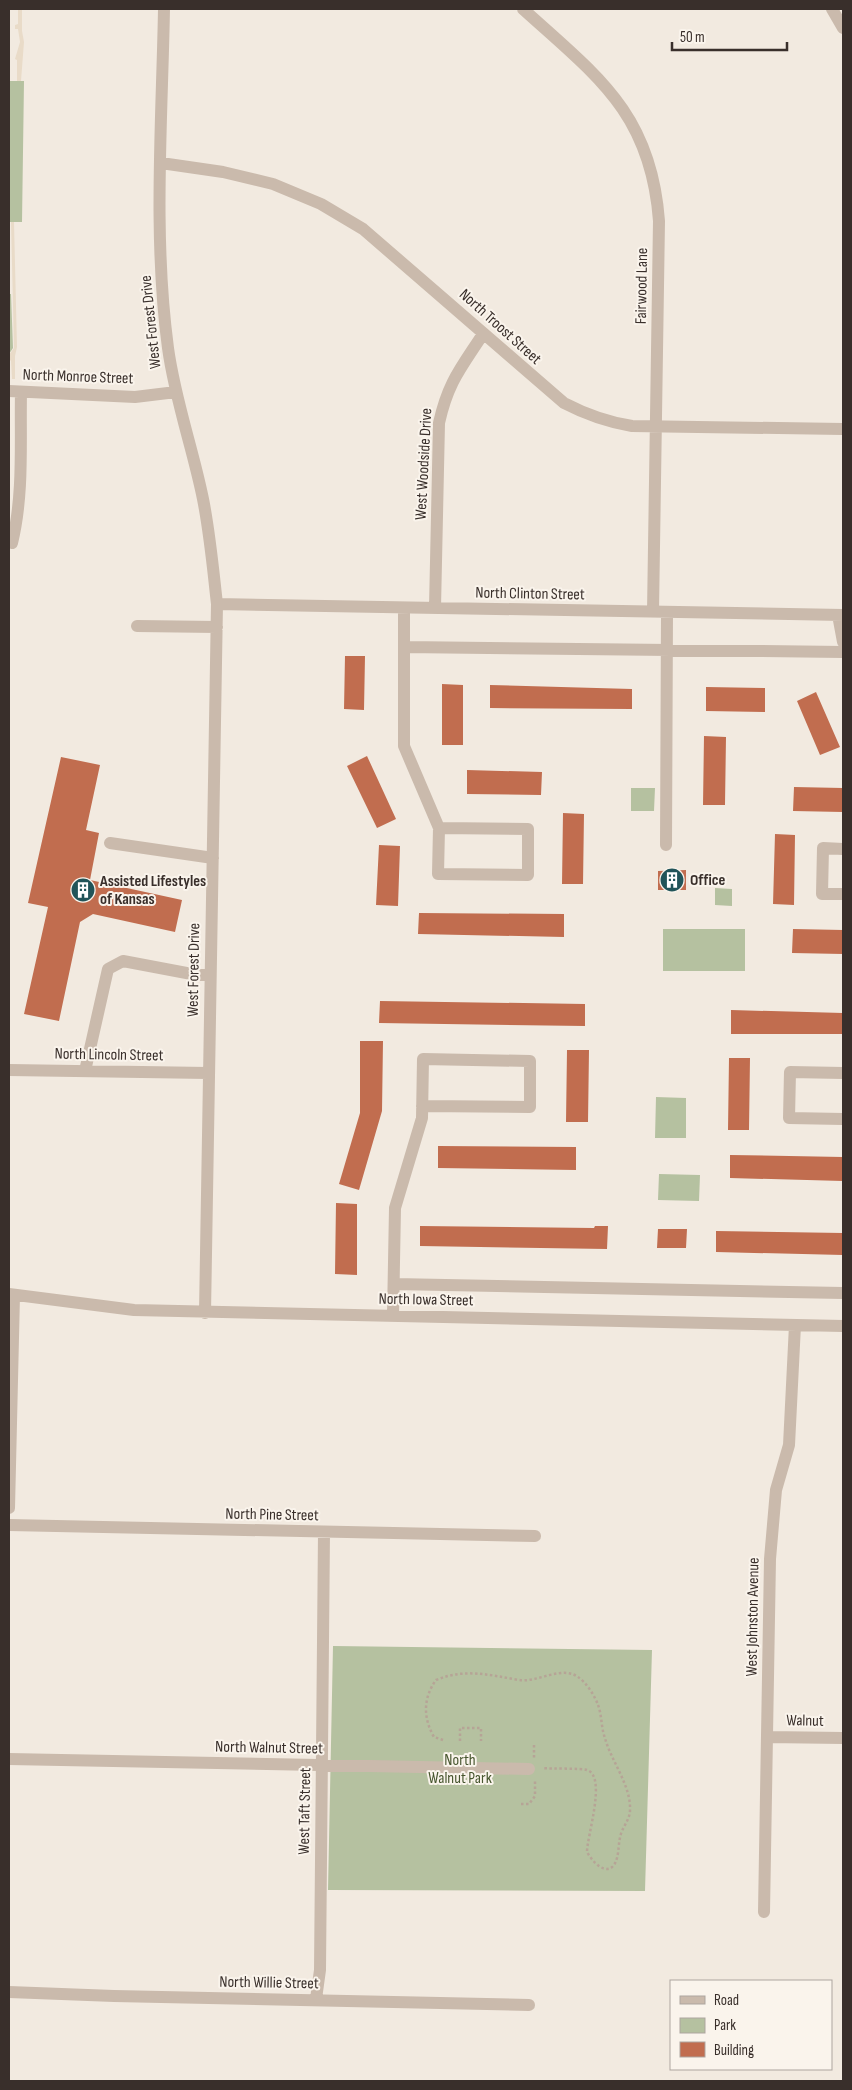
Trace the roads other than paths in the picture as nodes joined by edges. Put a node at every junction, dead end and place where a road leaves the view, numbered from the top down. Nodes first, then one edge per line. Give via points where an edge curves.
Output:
1 (164, 9) edge
2 (523, 9) edge
3 (832, 9) edge
4 (843, 28) edge
5 (161, 163) junction
6 (483, 334) junction
7 (15, 392) edge
8 (176, 392) junction
9 (656, 426) junction
10 (843, 429) edge
11 (12, 543) dead end
12 (217, 604) junction
13 (404, 608) junction
14 (435, 608) junction
15 (654, 612) junction
16 (667, 612) junction
17 (840, 615) edge
18 (137, 626) dead end
19 (217, 627) junction
20 (843, 642) edge
21 (404, 647) junction
22 (667, 651) junction
23 (843, 652) edge
24 (439, 828) junction
25 (110, 843) dead end
26 (666, 845) dead end
27 (843, 849) edge
28 (212, 858) junction
29 (843, 894) edge
30 (210, 975) junction
31 (9, 1070) edge
32 (86, 1071) junction
33 (208, 1073) junction
34 (843, 1073) edge
35 (422, 1106) junction
36 (843, 1119) edge
37 (394, 1284) junction
38 (843, 1293) edge
39 (11, 1295) edge
40 (205, 1313) junction
41 (393, 1316) junction
42 (795, 1325) junction
43 (843, 1326) edge
44 (9, 1508) edge
45 (9, 1525) edge
46 (324, 1532) junction
47 (535, 1536) dead end
48 (767, 1737) junction
49 (843, 1738) edge
50 (9, 1759) edge
51 (322, 1766) junction
52 (529, 1769) road end
53 (764, 1912) dead end
54 (9, 1992) edge
55 (316, 2000) junction
56 (529, 2005) dead end

1 - 5 street, West Forest Drive
2 - 9 street, Fairwood Lane via 609,90 633,124 649,162 659,220
3 - 4 street
5 - 6 street, North Troost Street via 223,172 273,184 321,204 363,229
5 - 8 street, West Forest Drive via 162,300
6 - 9 street, North Troost Street via 564,403 609,422
6 - 14 street, West Woodside Drive via 451,382 439,423
7 - 8 street, North Monroe Street via 135,397
7 - 11 street via 20,487
8 - 12 street, West Forest Drive via 203,498
9 - 10 street, North Troost Street
9 - 15 street, Fairwood Lane
12 - 13 street, North Clinton Street
12 - 19 street, West Forest Drive
13 - 14 street, North Clinton Street
13 - 21 street
14 - 15 street, North Clinton Street
15 - 16 street, North Clinton Street
16 - 17 street, North Clinton Street
16 - 22 street
17 - 20 street
18 - 19 street
19 - 28 street, West Forest Drive
21 - 22 street
21 - 24 street via 404,746
22 - 23 street
22 - 26 street
24 - 24 street via 438,874 528,875 528,829
25 - 28 street
27 - 29 street via 823,848 822,894
28 - 30 street, West Forest Drive
30 - 32 street via 123,961 108,969
30 - 33 street, West Forest Drive
31 - 32 street, North Lincoln Street
32 - 33 street, North Lincoln Street
33 - 40 street, West Forest Drive
34 - 36 street via 790,1072 789,1118
35 - 35 street via 423,1059 530,1061 530,1107
35 - 37 street via 422,1118 395,1208
37 - 38 street
37 - 41 street
39 - 40 street, North Iowa Street via 134,1310
39 - 44 street
40 - 41 street, North Iowa Street
41 - 42 street, North Iowa Street
42 - 43 street, North Iowa Street
42 - 48 street, West Johnston Avenue via 789,1445 776,1490 770,1559
45 - 46 street, North Pine Street
46 - 47 street, North Pine Street
46 - 51 street, West Taft Street
48 - 49 street, Walnut
48 - 53 street, West Johnston Avenue
50 - 51 street, North Walnut Street
51 - 52 street, North Walnut Street
51 - 55 street, West Taft Street via 320,1970
54 - 55 street, North Willie Street
55 - 56 street, North Willie Street

